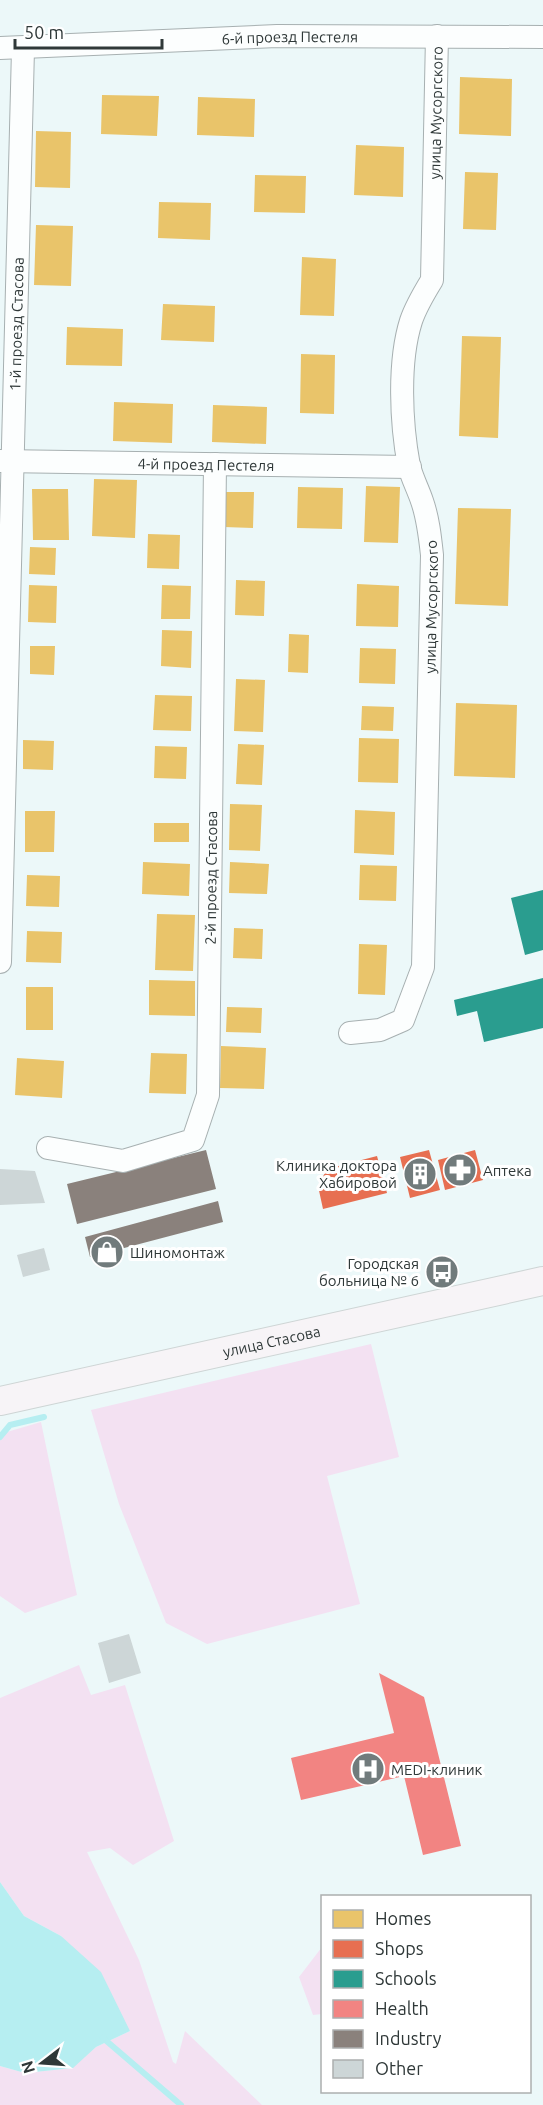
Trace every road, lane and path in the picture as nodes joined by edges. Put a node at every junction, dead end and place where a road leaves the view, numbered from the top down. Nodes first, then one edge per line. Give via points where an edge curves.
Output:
1 (437, 36) junction
2 (543, 37) edge
3 (0, 48) edge
4 (23, 49) junction
5 (6, 461) edge
6 (215, 464) junction
7 (410, 467) junction
8 (0, 962) edge
9 (350, 1033) dead end
10 (48, 1148) dead end
11 (543, 1281) edge
12 (0, 1401) edge

1 - 2 street, 6-й проезд Пестеля
1 - 4 street, 6-й проезд Пестеля via 277,36
1 - 7 street, улица Мусоргского via 432,280 411,321 405,356 404,422
3 - 4 street, 6-й проезд Пестеля
4 - 5 street, 1-й проезд Стасова
5 - 6 street, 4-й проезд Пестеля
5 - 8 street, 1-й проезд Стасова
6 - 7 street, 4-й проезд Пестеля
6 - 10 street, 2-й проезд Стасова via 208,1095 193,1140 123,1161
7 - 9 street, улица Мусоргского via 427,520 432,555 423,968 403,1020 380,1030
11 - 12 main road, улица Стасова

